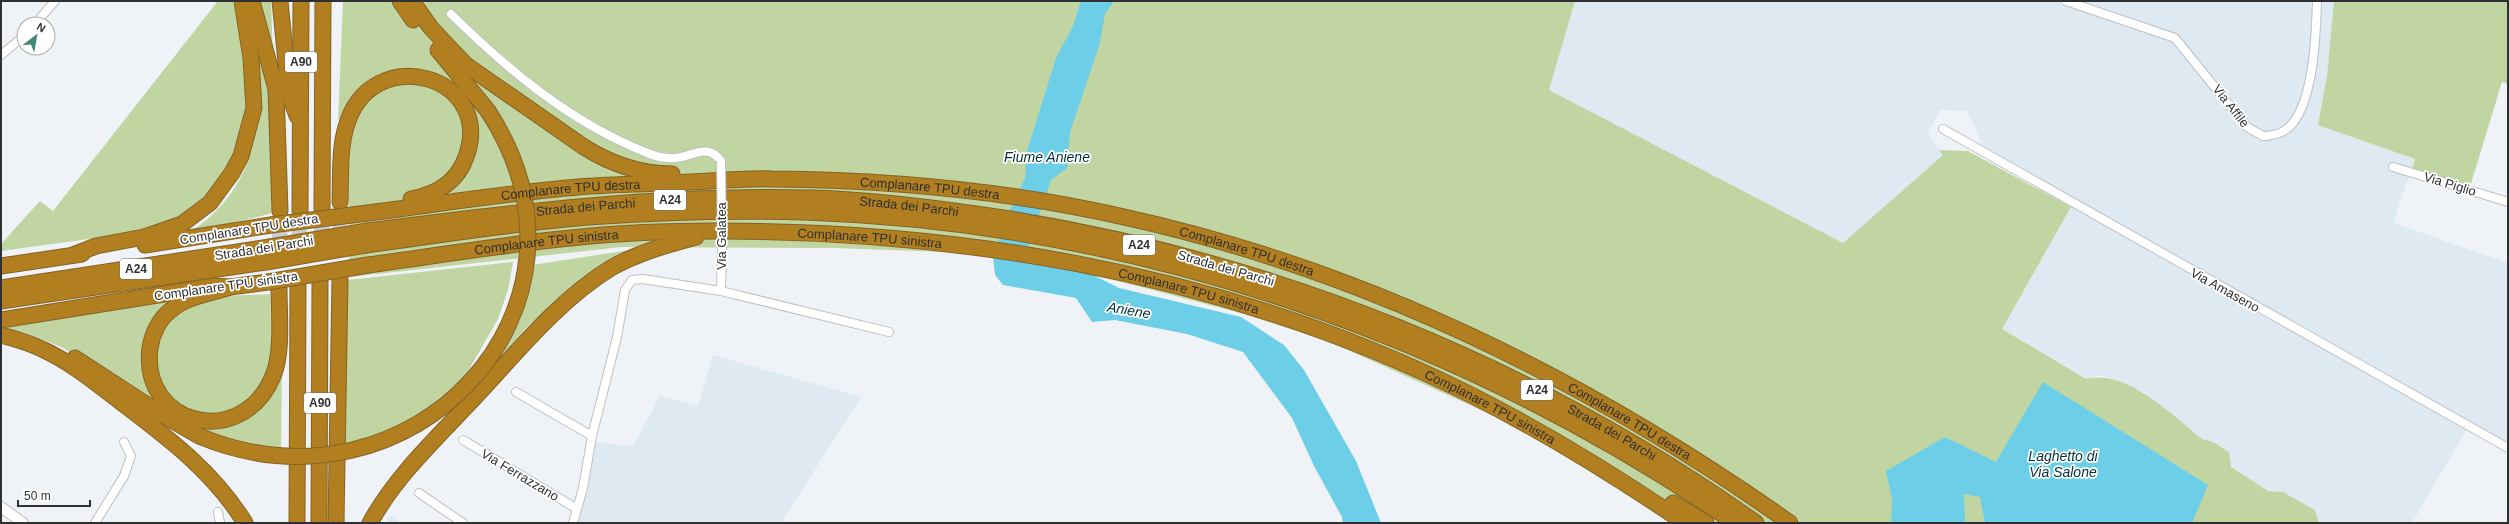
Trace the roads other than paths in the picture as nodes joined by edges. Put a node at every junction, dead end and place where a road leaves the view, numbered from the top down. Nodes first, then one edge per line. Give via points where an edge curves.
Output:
1 (55, 1) edge
2 (242, 1) edge
3 (252, 1) edge
4 (280, 1) edge
5 (301, 1) edge
6 (323, 1) edge
7 (400, 1) edge
8 (412, 1) edge
9 (422, 1) edge
10 (2066, 1) edge
11 (2317, 1) edge
12 (451, 14) dead end
13 (42, 16) edge
14 (16, 43) edge
15 (1, 55) edge
16 (506, 92) junction
17 (301, 123) junction
18 (1943, 129) dead end
19 (2393, 167) dead end
20 (771, 178) junction
21 (340, 202) tunnel mouth
22 (2508, 202) edge
23 (322, 208) tunnel mouth
24 (280, 211) tunnel mouth
25 (300, 211) tunnel mouth
26 (375, 212) junction
27 (713, 232) junction
28 (367, 238) junction
29 (73, 255) junction
30 (1, 266) edge
31 (340, 280) tunnel mouth
32 (320, 282) tunnel mouth
33 (274, 285) junction
34 (298, 286) tunnel mouth
35 (230, 287) junction
36 (1, 288) edge
37 (721, 290) junction
38 (1300, 296) junction
39 (1, 301) edge
40 (1, 320) edge
41 (890, 332) dead end
42 (1, 334) edge
43 (516, 392) dead end
44 (592, 436) junction
45 (463, 440) dead end
46 (124, 442) dead end
47 (1565, 445) junction
48 (2508, 448) edge
49 (419, 493) dead end
50 (1, 507) edge
51 (577, 509) junction
52 (218, 512) dead end
53 (23, 523) edge
54 (95, 523) edge
55 (220, 523) edge
56 (245, 523) edge
57 (297, 523) edge
58 (319, 523) edge
59 (336, 523) edge
60 (370, 523) edge
61 (464, 523) edge
62 (572, 523) edge
63 (1685, 523) edge
64 (1706, 523) edge
65 (1735, 523) edge
66 (1756, 523) edge
67 (1790, 523) edge

1 - 13 street
2 - 29 highway via 251,58 254,108 241,156 232,173 210,203 182,224 144,237 96,246
3 - 24 highway via 276,89
4 - 17 highway via 289,92
5 - 17 highway, A90
6 - 23 highway, A90
7 - 42 highway, bridge via 420,30 488,110 505,140 520,178 527,214 527,257 522,291 508,330 492,359 470,387 444,411 409,435 376,450 339,459 301,462 265,458 230,450 199,436 72,356 31,338
8 - 16 highway via 432,28 466,65
9 - 16 highway via 457,47
10 - 11 street, Via Affile via 2176,38 2246,127 2263,136 2287,128 2295,119 2302,102 2315,48
12 - 37 street, Via Galatea, bridge via 525,80 598,131 658,157 675,158 704,151 713,153 721,161
14 - 15 street
16 - 20 highway via 589,150 628,168 658,174 738,174
17 - 25 highway, A90
18 - 48 street, Via Amaseno
19 - 22 street, Via Piglio
20 - 26 highway, Complanare TPU destra via 581,187
20 - 67 highway, Complanare TPU destra via 895,183 977,192 1128,217 1301,267 1449,326 1563,381 1689,454
21 - 26 highway via 345,128 355,105 375,85 389,78 425,77 449,89 465,110 470,132 467,155 458,173 443,188 421,197 394,202
26 - 29 highway, Complanare TPU destra, bridge
27 - 33 highway, Complanare TPU sinistra, bridge via 654,232 507,246 368,265
27 - 47 highway, Complanare TPU sinistra via 801,231 969,245 1073,261 1153,278 1292,321 1392,359 1445,382
27 - 60 highway via 638,255 611,268 591,283 539,329 432,443
28 - 36 highway, Strada dei Parchi / A24, bridge via 270,247
28 - 38 highway, Strada dei Parchi / A24 via 649,214 804,212 972,220 1077,230 1231,267
28 - 39 highway, Strada dei Parchi / A24, bridge via 266,262
29 - 30 highway, Complanare TPU destra
31 - 59 highway
32 - 58 highway, A90
33 - 35 highway, Complanare TPU sinistra
33 - 35 highway via 277,362 274,375 260,399 237,417 220,421 193,419 168,404 160,394 150,370 150,344 154,331 170,310 199,296
34 - 57 highway, A90
35 - 40 highway, Complanare TPU sinistra via 214,286
37 - 41 street
37 - 44 street, Via Galatea via 653,279 637,279 628,285
38 - 65 highway, Strada dei Parchi / A24 via 1474,372 1587,431 1697,497
38 - 66 highway, Strada dei Parchi / A24 via 1406,330 1552,398 1638,446
42 - 56 highway via 32,344 52,354 124,404 207,473 229,498
43 - 44 street
44 - 51 street, Via Galatea
45 - 51 street, Via Ferrazzano
46 - 54 street via 131,456 124,476
47 - 63 highway, Complanare TPU sinistra
47 - 64 highway via 1609,465
49 - 61 street
50 - 53 street
51 - 62 street, Via Galatea
52 - 55 street

